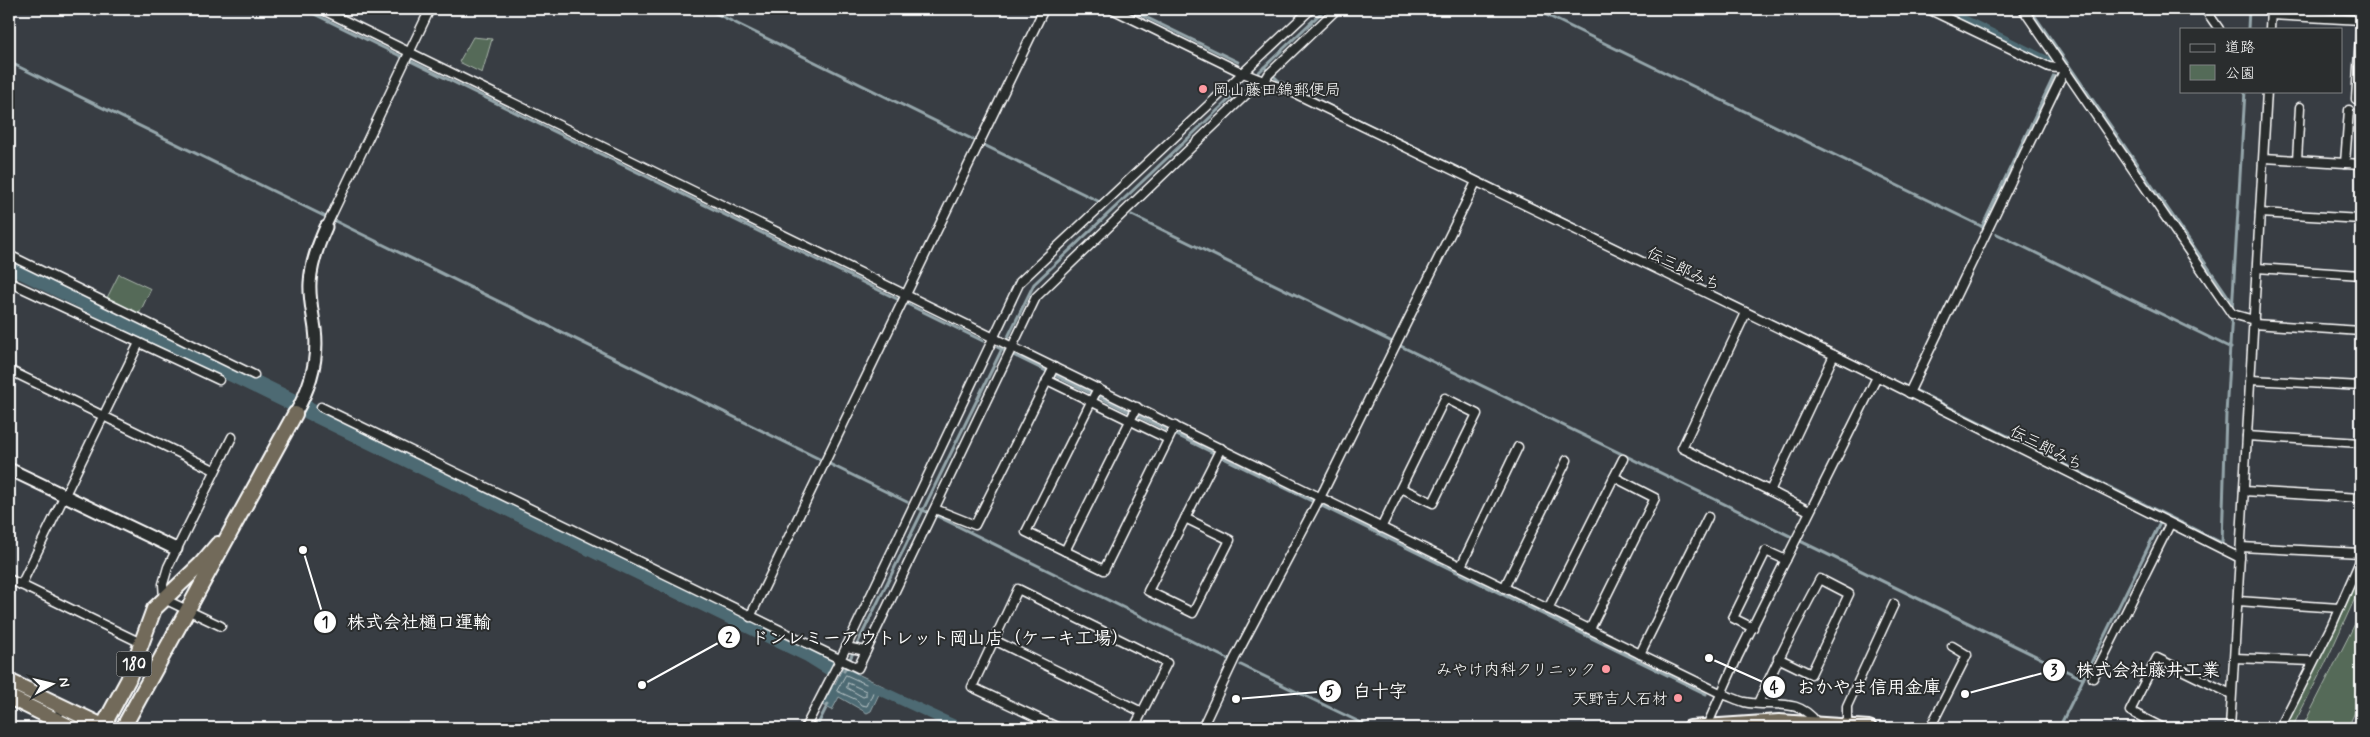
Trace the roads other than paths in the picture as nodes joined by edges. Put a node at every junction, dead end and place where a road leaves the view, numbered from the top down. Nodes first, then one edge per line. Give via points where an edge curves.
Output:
1 (321, 9) edge
2 (430, 9) edge
3 (1044, 9) edge
4 (1112, 9) edge
5 (1311, 9) edge
6 (1337, 9) edge
7 (1928, 9) edge
8 (2023, 9) edge
9 (2205, 9) edge
10 (2271, 12) edge
11 (2304, 13) edge
12 (2361, 20) edge
13 (2217, 28) edge
14 (2270, 28) edge
15 (407, 56) junction
16 (2065, 69) junction
17 (1243, 73) junction
18 (1263, 81) junction
19 (2267, 92) edge
20 (2356, 99) dead end
21 (2300, 107) dead end
22 (2349, 110) dead end
23 (2264, 158) junction
24 (2296, 160) junction
25 (2345, 163) junction
26 (2361, 164) edge
27 (1476, 182) junction
28 (2260, 213) junction
29 (2361, 219) edge
30 (326, 227) joint
31 (9, 255) edge
32 (2257, 268) junction
33 (2361, 275) edge
34 (9, 282) edge
35 (904, 299) junction
36 (1746, 313) junction
37 (2254, 322) junction
38 (2361, 331) edge
39 (997, 339) junction
40 (139, 343) junction
41 (1010, 350) junction
42 (1834, 355) junction
43 (9, 370) edge
44 (1050, 373) junction
45 (254, 374) dead end
46 (1877, 377) junction
47 (219, 380) dead end
48 (2250, 380) junction
49 (2361, 386) edge
50 (1909, 393) junction
51 (1095, 395) junction
52 (321, 407) dead end
53 (296, 414) joint
54 (1133, 414) junction
55 (103, 416) junction
56 (1171, 433) junction
57 (2247, 436) junction
58 (232, 437) dead end
59 (2361, 443) edge
60 (1518, 447) dead end
61 (1218, 453) junction
62 (1623, 459) dead end
63 (1567, 460) dead end
64 (9, 469) edge
65 (214, 470) junction
66 (1614, 477) junction
67 (1401, 488) junction
68 (1770, 491) junction
69 (2244, 491) junction
70 (64, 496) junction
71 (2361, 498) edge
72 (1316, 501) junction
73 (935, 509) junction
74 (1809, 511) junction
75 (1708, 517) dead end
76 (1185, 518) junction
77 (235, 523) junction
78 (2170, 524) junction
79 (1382, 528) junction
80 (2241, 547) junction
81 (176, 549) junction
82 (1065, 551) junction
83 (2361, 553) edge
84 (2240, 558) junction
85 (2361, 559) edge
86 (1786, 560) junction
87 (1461, 566) junction
88 (9, 578) edge
89 (21, 585) junction
90 (1504, 588) junction
91 (164, 599) junction
92 (2238, 601) junction
93 (1894, 604) dead end
94 (2340, 608) junction
95 (1548, 609) junction
96 (187, 610) junction
97 (750, 617) junction
98 (221, 626) dead end
99 (1753, 628) junction
100 (1590, 629) junction
101 (994, 640) junction
102 (141, 643) junction
103 (1952, 646) dead end
104 (848, 647) junction
105 (865, 651) junction
106 (1640, 654) junction
107 (1778, 658) junction
108 (2234, 658) junction
109 (842, 660) junction
110 (2314, 662) junction
111 (2093, 678) dead end
112 (9, 681) edge
113 (1722, 694) junction
114 (2231, 694) junction
115 (9, 697) edge
116 (1758, 703) junction
117 (62, 707) junction
118 (1142, 712) junction
119 (1817, 723) junction
120 (54, 724) edge
121 (1843, 726) edge
122 (1706, 727) edge
123 (72, 728) edge
124 (104, 728) edge
125 (123, 728) edge
126 (805, 728) edge
127 (1059, 728) edge
128 (1134, 728) edge
129 (1202, 728) edge
130 (1690, 728) edge
131 (1870, 728) edge
132 (1930, 728) edge
133 (2164, 728) edge
134 (2230, 728) edge
135 (2280, 728) edge

1 - 15 street
2 - 15 street
3 - 35 street
4 - 17 street, 伝三郎みち
5 - 17 street
6 - 18 street
7 - 16 street via 2049,67
8 - 16 street
9 - 13 street
10 - 11 street
10 - 14 street
11 - 12 street
12 - 20 street
15 - 30 street
15 - 35 street
16 - 37 street via 2234,315
16 - 50 street
17 - 18 street, 伝三郎みち
17 - 39 street via 1025,277
18 - 27 street, 伝三郎みち
18 - 41 street via 1044,287
19 - 23 street
21 - 24 street
22 - 25 street
23 - 24 street
23 - 28 street
24 - 25 street
25 - 26 street
27 - 36 street, 伝三郎みち
27 - 72 street
28 - 29 street
28 - 32 street
30 - 53 street via 316,251 310,282 315,361 310,384
31 - 45 street
32 - 33 street
32 - 37 street
34 - 40 street
35 - 39 street
35 - 97 street
36 - 42 street, 伝三郎みち
36 - 68 street via 1682,448
37 - 38 street
37 - 48 street
39 - 41 street
39 - 104 street
40 - 47 street
40 - 55 street
41 - 44 street
41 - 73 street
42 - 46 street, 伝三郎みち
42 - 68 street
43 - 55 street
44 - 51 street
44 - 51 street
44 - 73 street via 976,525
46 - 50 street, 伝三郎みち
46 - 74 street
48 - 49 street
48 - 57 street
50 - 78 street, 伝三郎みち
51 - 54 street
51 - 54 street
51 - 82 street via 1026,532
52 - 97 street
53 - 77 highway
54 - 56 street
54 - 56 street
54 - 82 street
55 - 65 street
55 - 70 street
56 - 61 street
56 - 82 street via 1104,570
57 - 59 street
57 - 69 street
58 - 65 street
60 - 87 street
61 - 72 street
61 - 76 street
62 - 66 street
63 - 90 street
64 - 70 street
65 - 81 street
66 - 95 street
66 - 100 street via 1655,498
67 - 67 street via 1433,504 1477,414 1445,398
67 - 79 street
68 - 74 street
69 - 71 street
69 - 80 street
70 - 81 street
70 - 89 street
72 - 79 street
72 - 129 street
73 - 105 street
74 - 86 street
75 - 106 street
76 - 76 street via 1148,591 1193,614 1230,540
77 - 91 highway, 180 via 201,564
77 - 96 highway, 180
78 - 84 street, 伝三郎みち
78 - 111 street
79 - 87 street
80 - 83 street
80 - 84 street
81 - 91 street via 162,584
84 - 92 street
85 - 94 street
86 - 99 street
86 - 99 street via 1766,552 1733,618
87 - 90 street
88 - 89 street
89 - 102 street
90 - 95 street
91 - 96 street
91 - 102 highway, 180 via 154,609
92 - 94 street
92 - 108 street
93 - 121 street via 1847,706
94 - 110 street
95 - 100 street
96 - 98 street
96 - 125 highway, 180
97 - 109 street
99 - 113 street
100 - 106 street
101 - 118 street
101 - 118 street via 1018,589 1166,663
101 - 127 street via 972,687
102 - 124 highway, 180 via 123,691
103 - 132 street via 1967,656
104 - 105 street
104 - 109 street
105 - 109 street via 858,668
106 - 113 street
107 - 107 street via 1820,580 1849,594 1810,674
107 - 116 street
108 - 110 street
108 - 114 street
109 - 126 street
110 - 135 street
112 - 117 highway
113 - 116 street
113 - 122 street
114 - 133 street via 2157,658 2130,711
114 - 134 street
115 - 120 highway
116 - 119 street via 1800,708 1809,712
117 - 120 street
117 - 124 highway
118 - 128 street
119 - 121 highway
119 - 122 highway
120 - 123 highway
121 - 131 highway
122 - 130 highway

